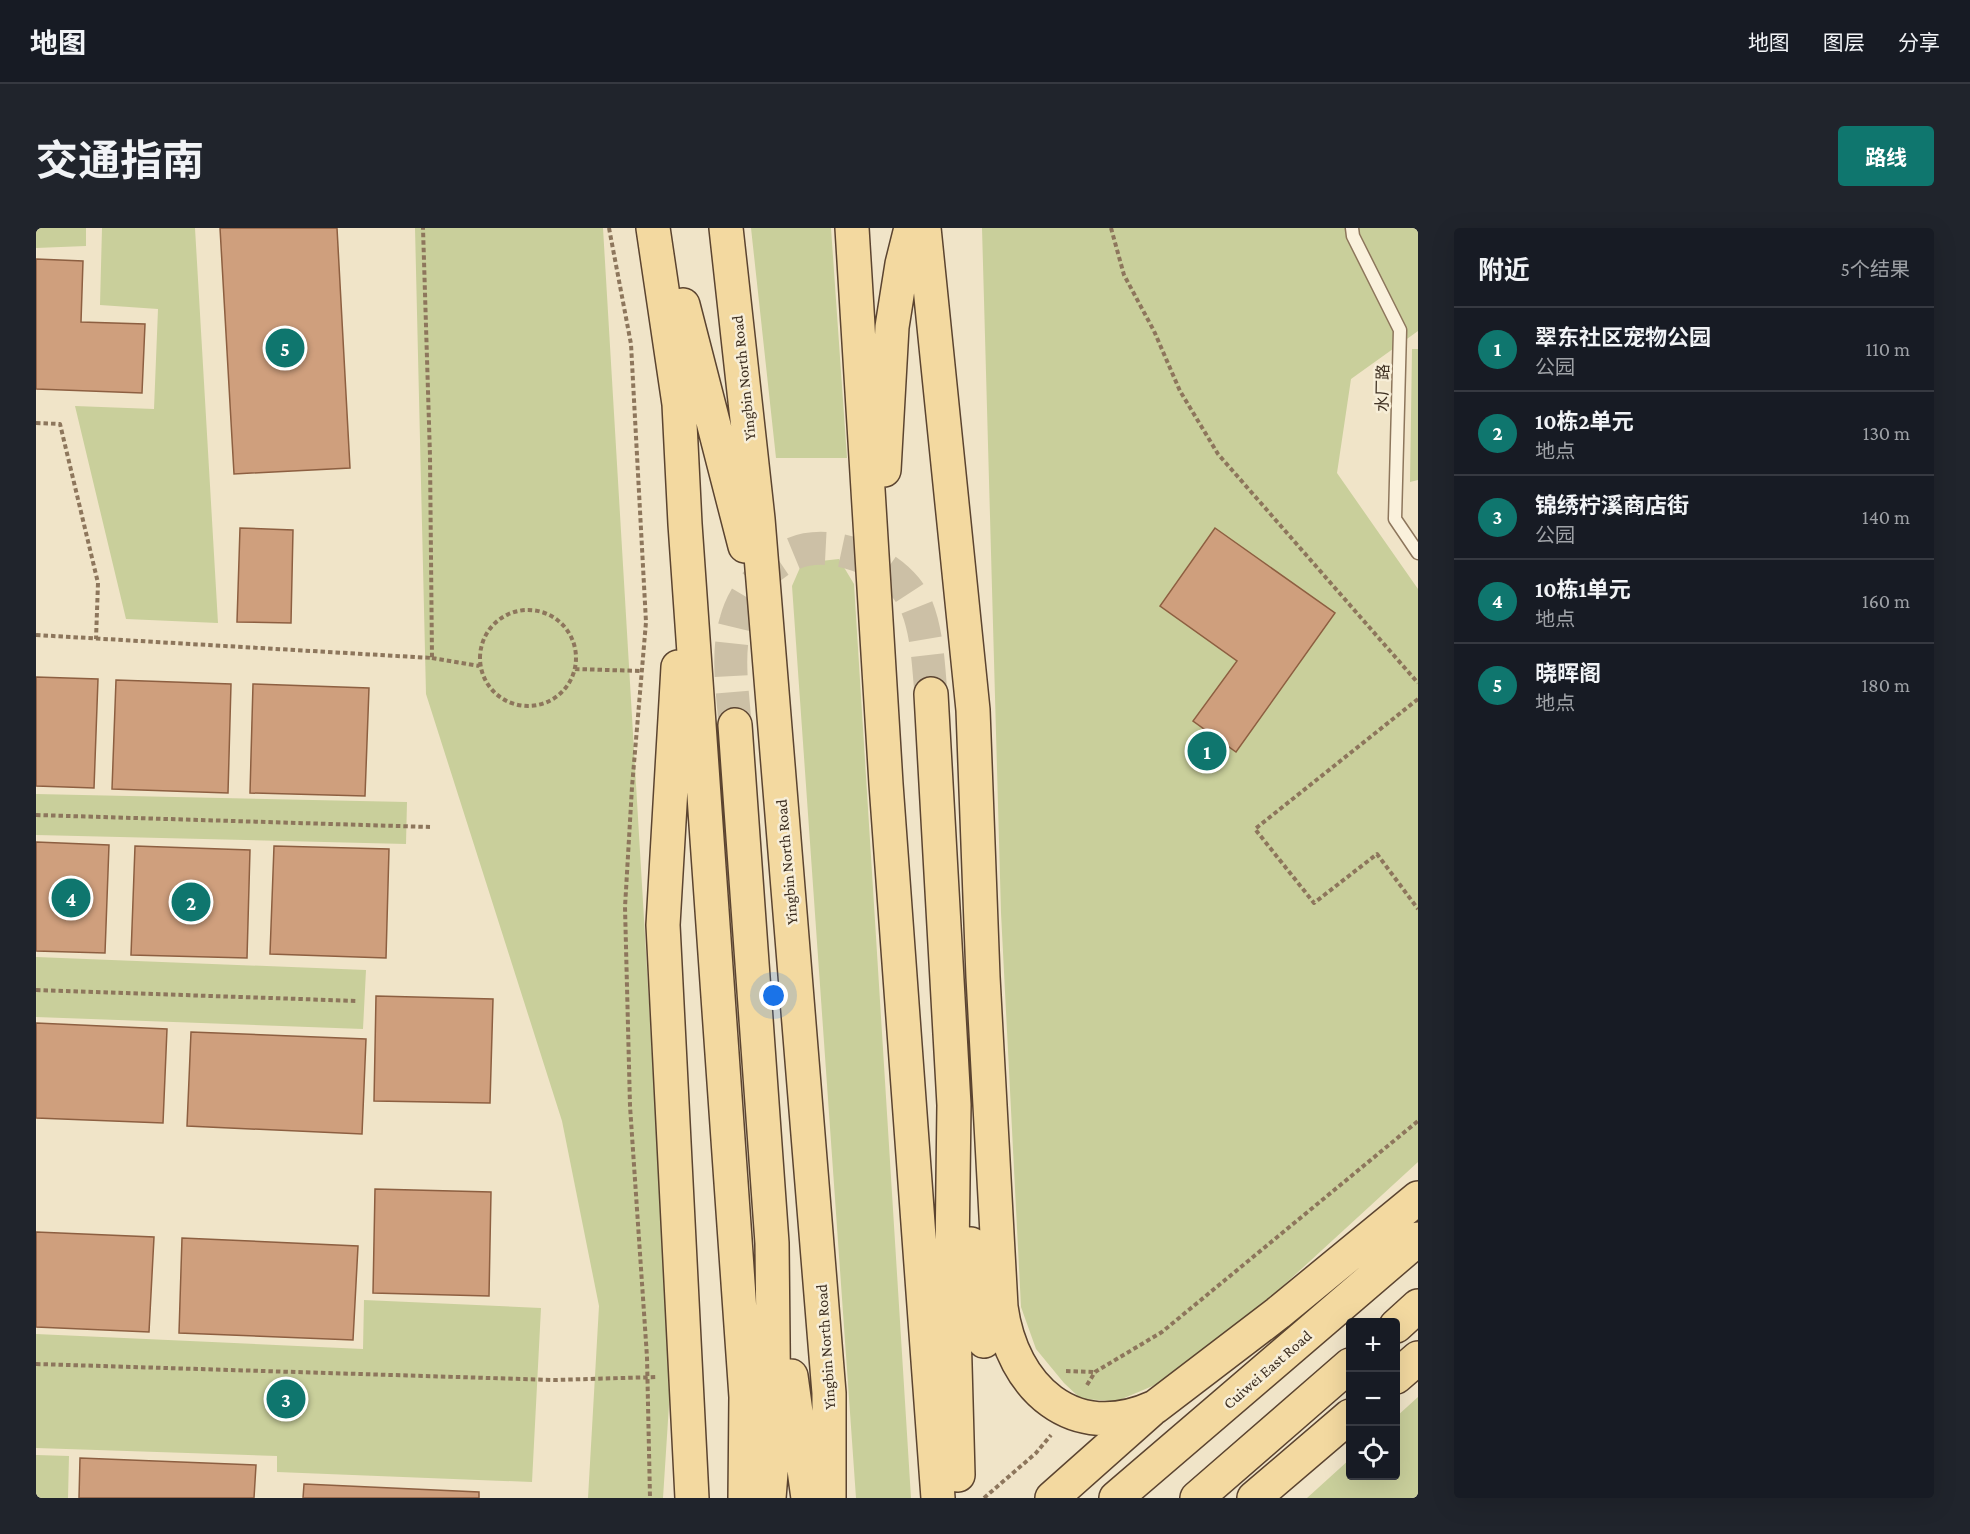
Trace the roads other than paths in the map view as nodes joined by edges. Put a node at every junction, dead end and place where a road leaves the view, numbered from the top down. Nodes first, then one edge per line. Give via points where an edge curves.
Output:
1 (653, 228) edge
2 (663, 228) edge
3 (726, 228) edge
4 (852, 228) edge
5 (911, 228) edge
6 (924, 228) edge
7 (1352, 228) edge
8 (685, 524) junction
9 (1418, 553) edge
10 (765, 601) junction
11 (932, 694) tunnel mouth
12 (735, 725) tunnel mouth
13 (886, 784) junction
14 (954, 1105) junction
15 (1418, 1198) edge
16 (1418, 1239) edge
17 (772, 1243) junction
18 (1418, 1306) edge
19 (1400, 1322) edge
20 (1418, 1358) edge
21 (1346, 1368) edge
22 (1400, 1373) edge
23 (1155, 1407) junction
24 (1069, 1412) junction
25 (1346, 1419) edge
26 (692, 1498) edge
27 (745, 1498) edge
28 (769, 1498) edge
29 (808, 1498) edge
30 (829, 1498) edge
31 (938, 1498) edge
32 (958, 1498) edge
33 (1052, 1498) edge
34 (1116, 1498) edge
35 (1197, 1498) edge
36 (1254, 1498) edge

1 - 8 main road via 679,404
2 - 10 main road via 741,535
3 - 10 main road, Yingbin North Road
4 - 13 main road
5 - 13 main road via 892,327 883,481
6 - 24 main road via 973,710 1001,1307 1008,1345 1025,1375 1053,1403
7 - 9 lane, 水厂路 via 1400,330 1395,519
8 - 26 main road via 663,925
8 - 27 main road via 746,1397
10 - 30 main road, Yingbin North Road via 829,1393
11 - 14 main road
12 - 17 main road
13 - 31 main road
14 - 24 main road via 983,1337 993,1361 1014,1392 1035,1406
14 - 32 main road via 952,1256
15 - 23 main road
16 - 34 main road, Cuiwei East Road
17 - 28 main road via 774,1435
17 - 29 main road
18 - 19 main road
20 - 22 main road
21 - 35 main road
23 - 24 main road via 1116,1418
23 - 33 main road
25 - 36 main road

